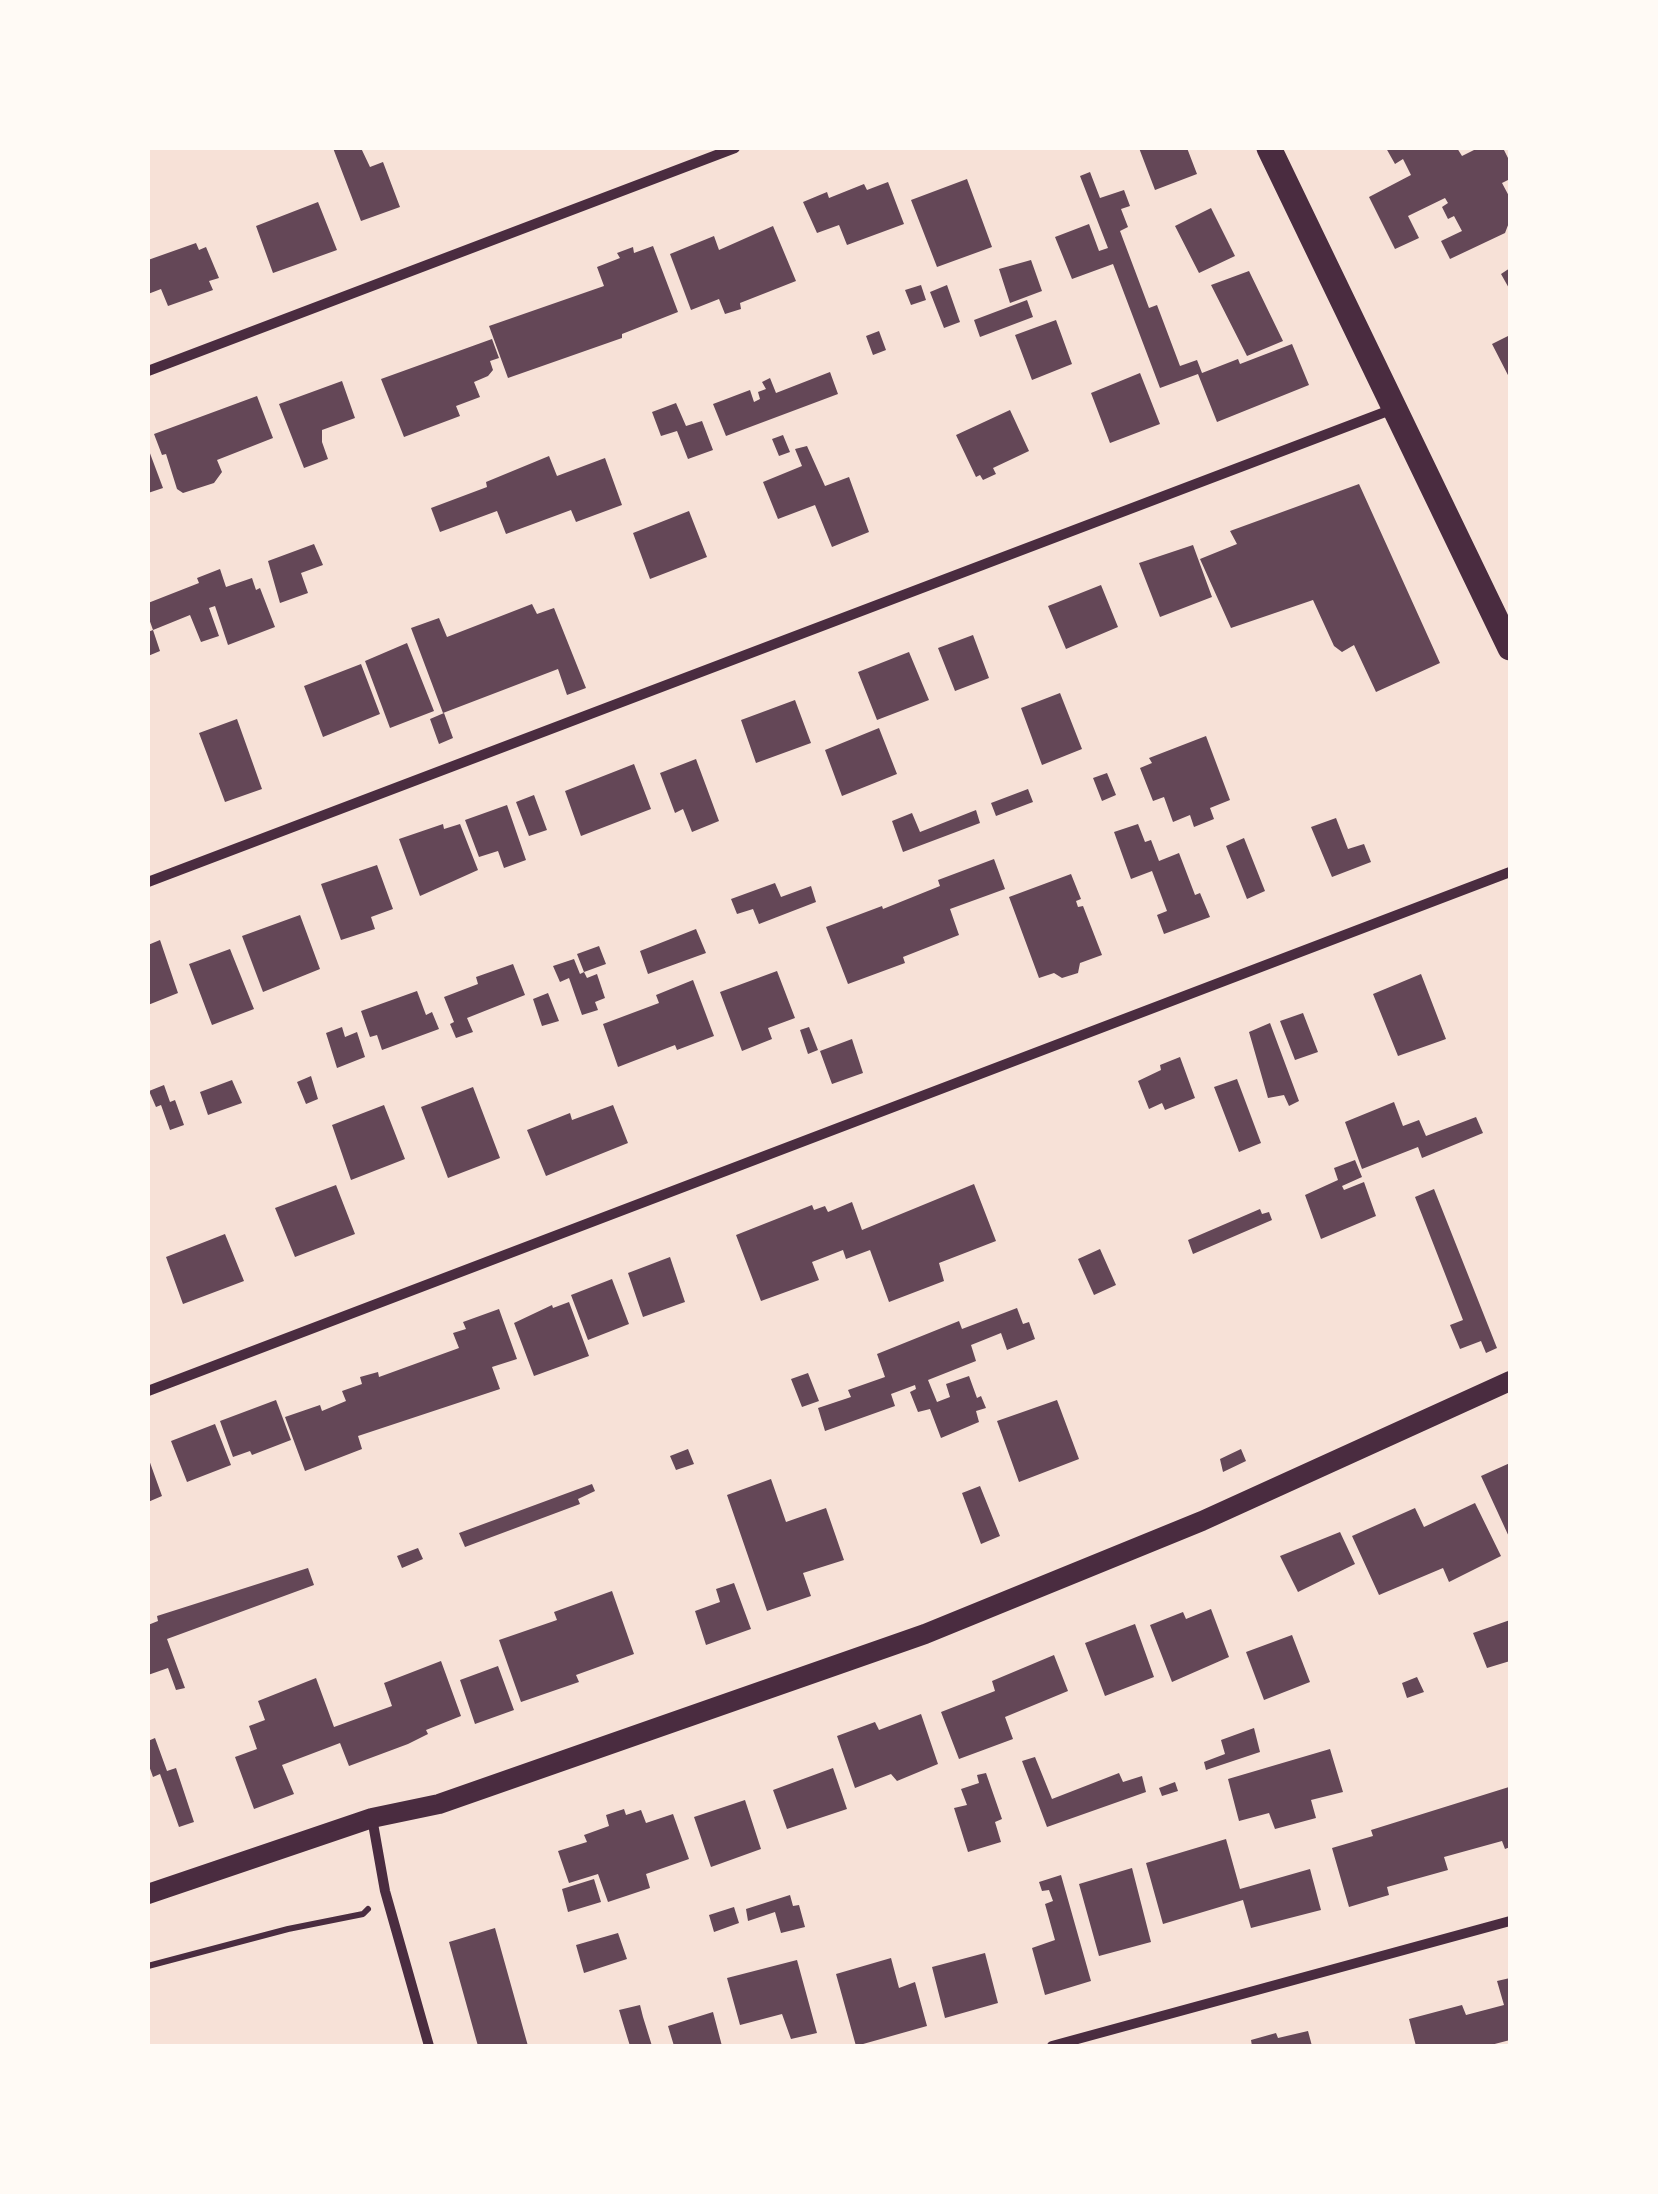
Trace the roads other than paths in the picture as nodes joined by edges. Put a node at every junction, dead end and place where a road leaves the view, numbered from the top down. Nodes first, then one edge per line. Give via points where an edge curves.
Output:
1 (734, 148) edge
2 (1269, 148) edge
3 (148, 372) edge
4 (1394, 408) junction
5 (1510, 648) edge
6 (1510, 872) edge
7 (148, 882) edge
8 (1510, 1380) edge
9 (148, 1390) edge
10 (372, 1818) junction
11 (148, 1894) edge
12 (1510, 1921) edge
13 (430, 2046) edge
14 (1052, 2046) edge

1 - 3 street
2 - 4 main road
4 - 5 main road
4 - 7 street
6 - 9 street
8 - 10 main road via 1202,1521 925,1634 438,1804
10 - 11 main road
10 - 13 street via 385,1891
12 - 14 street

